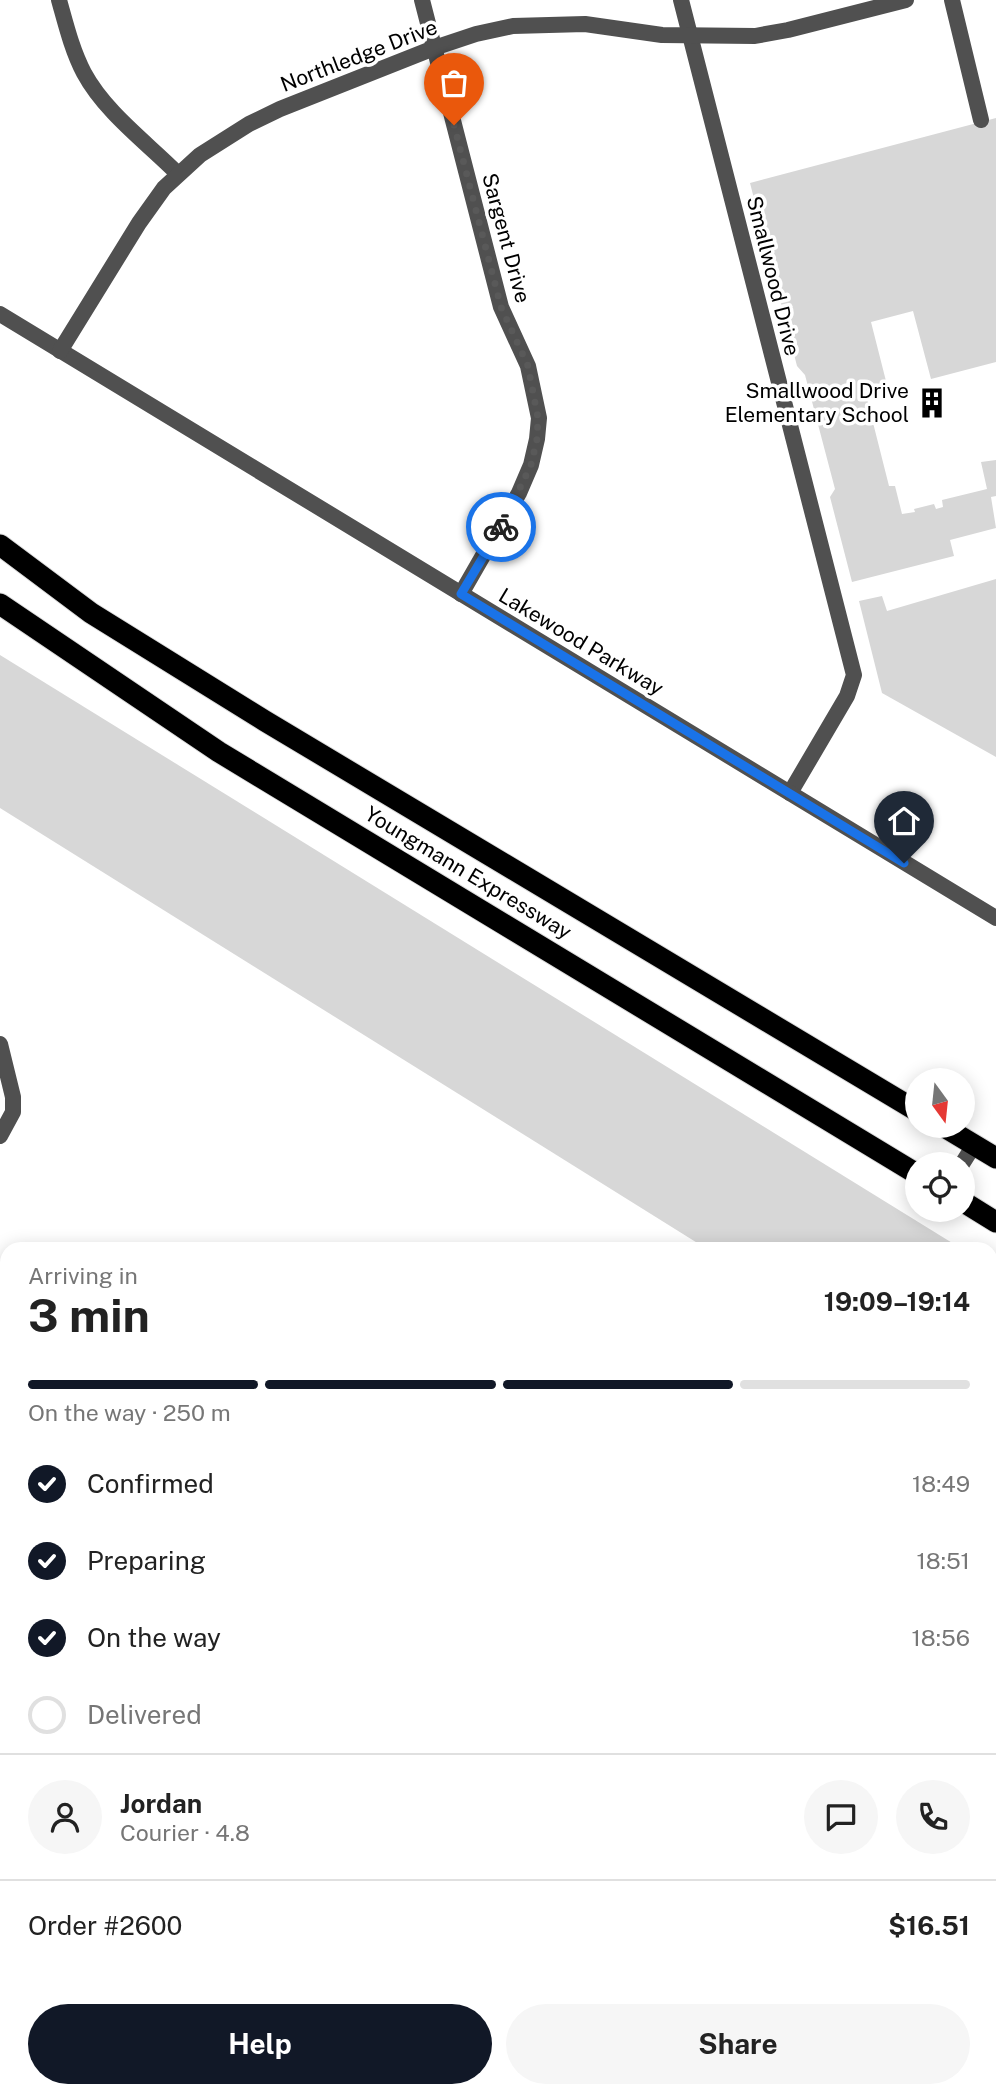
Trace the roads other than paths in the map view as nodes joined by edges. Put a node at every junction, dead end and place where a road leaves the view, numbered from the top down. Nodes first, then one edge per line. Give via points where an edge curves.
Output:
1 (59, 0) edge
2 (422, 0) edge
3 (681, 0) edge
4 (906, 0) edge
5 (952, 0) edge
6 (690, 37) junction
7 (434, 48) junction
8 (982, 120) dead end
9 (177, 173) junction
10 (0, 314) edge
11 (60, 351) junction
12 (0, 545) edge
13 (461, 594) junction
14 (0, 604) edge
15 (790, 793) junction
16 (996, 918) edge
17 (0, 1044) edge
18 (905, 1104) edge
19 (0, 1136) edge
20 (962, 1138) edge
21 (974, 1145) junction
22 (970, 1152) edge
23 (996, 1158) edge
24 (905, 1167) edge
25 (975, 1209) edge
26 (996, 1222) edge

1 - 9 street via 72,46 98,93
2 - 7 street, Sargent Drive
3 - 6 street, Smallwood Drive
4 - 6 street, Northledge Drive via 755,36
5 - 8 street
6 - 7 street, Northledge Drive via 585,24 542,24 476,34
6 - 15 street, Smallwood Drive via 854,675 848,696
7 - 9 street, Northledge Drive via 249,124
7 - 13 street, Sargent Drive via 501,307 528,366 538,418 531,465 519,493
9 - 11 street, Northledge Drive via 139,223
10 - 11 street, Lakewood Parkway
11 - 13 street, Lakewood Parkway
12 - 18 highway, Youngmann Expressway via 91,613 253,714
13 - 15 street, Lakewood Parkway
14 - 24 highway, Youngmann Expressway via 219,752
15 - 16 street, Lakewood Parkway
17 - 19 street via 13,1097 13,1112
20 - 21 highway
21 - 22 street
21 - 23 highway
25 - 26 highway

